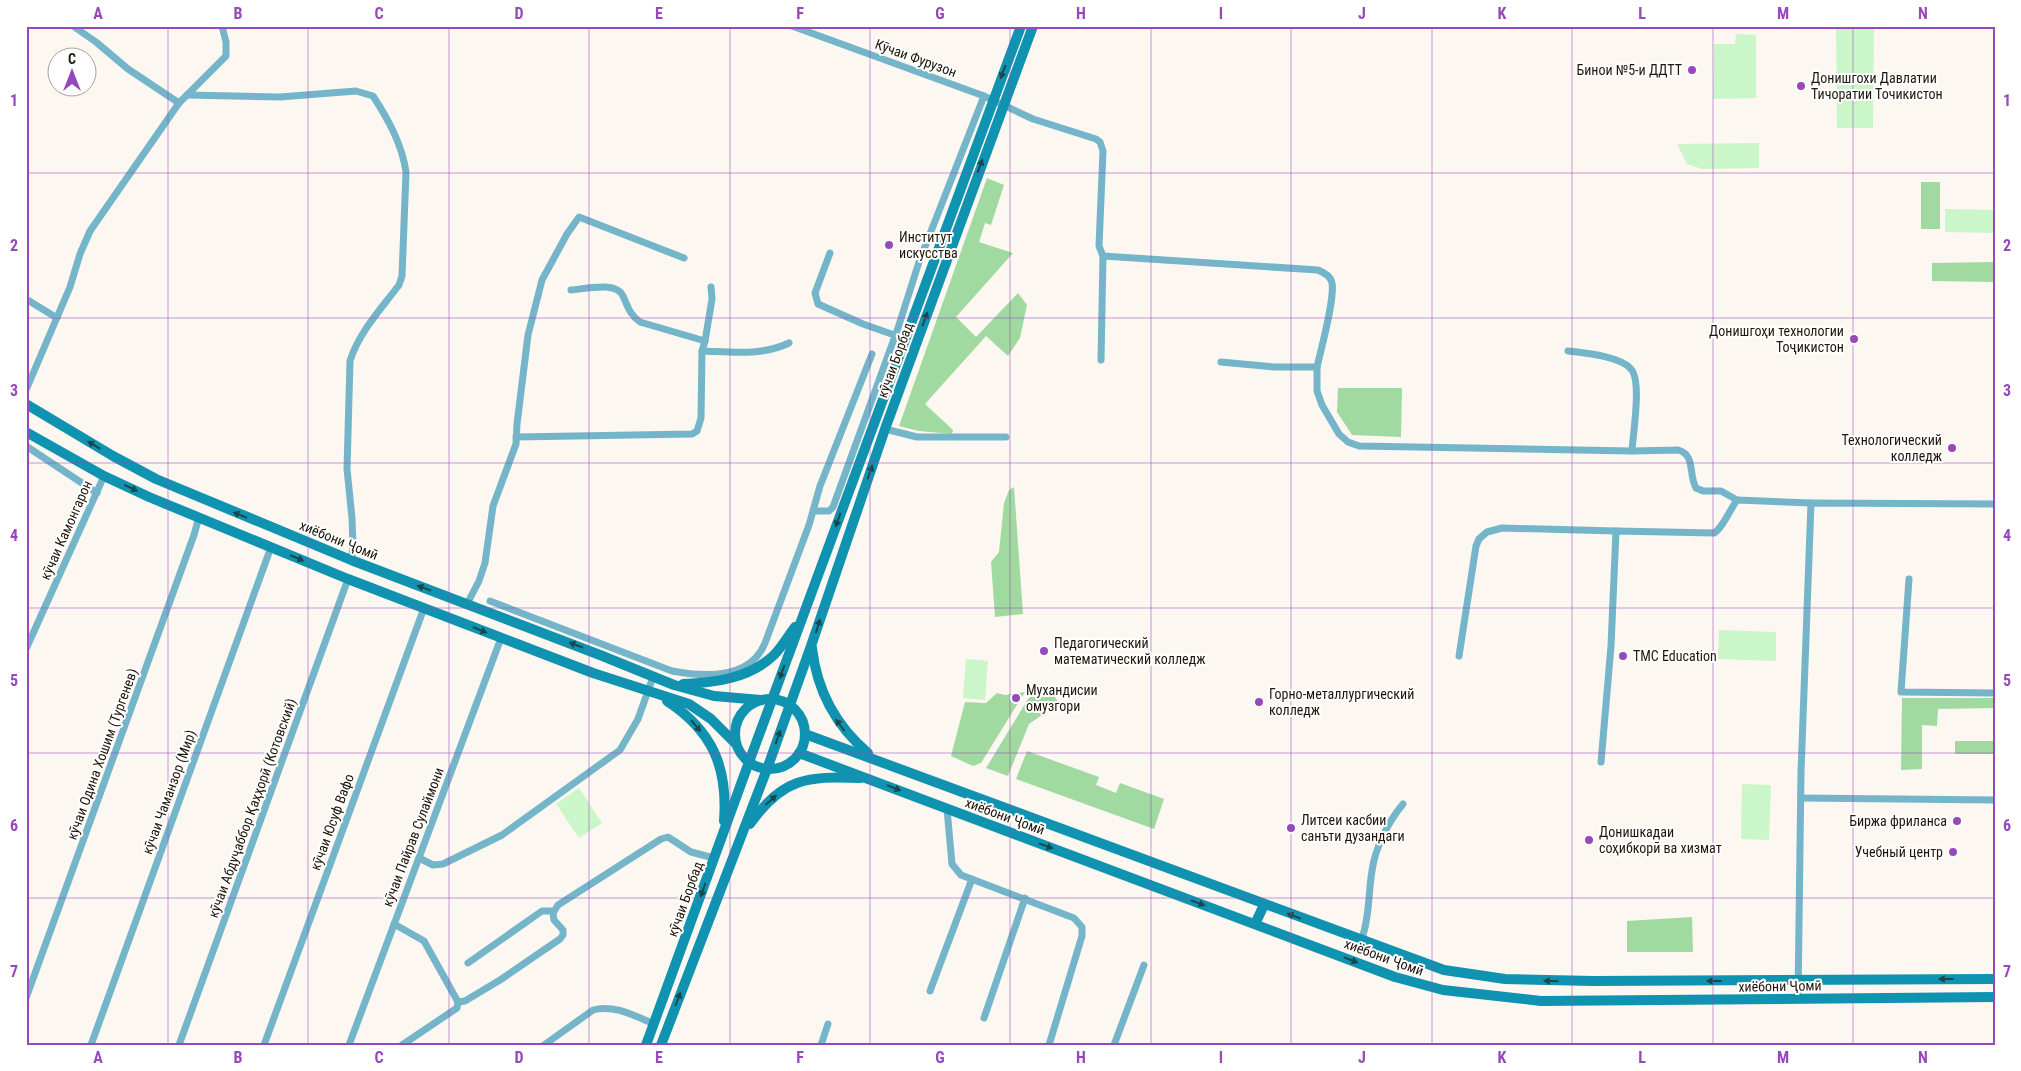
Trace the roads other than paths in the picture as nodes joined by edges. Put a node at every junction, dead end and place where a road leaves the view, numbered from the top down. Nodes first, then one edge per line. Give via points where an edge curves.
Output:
1 (73, 26) edge
2 (222, 26) edge
3 (792, 26) edge
4 (1021, 26) edge
5 (1032, 26) edge
6 (187, 95) junction
7 (988, 98) junction
8 (179, 103) junction
9 (1002, 106) junction
10 (830, 252) dead end
11 (1104, 256) junction
12 (684, 258) dead end
13 (712, 286) dead end
14 (571, 290) dead end
15 (26, 299) edge
16 (57, 318) junction
17 (900, 337) junction
18 (705, 341) junction
19 (790, 343) dead end
20 (702, 351) junction
21 (1568, 351) dead end
22 (872, 354) dead end
23 (1101, 360) dead end
24 (1221, 362) dead end
25 (1317, 368) junction
26 (26, 390) edge
27 (26, 404) edge
28 (885, 429) junction
29 (26, 432) edge
30 (516, 437) junction
31 (1006, 437) dead end
32 (26, 446) edge
33 (1632, 450) junction
34 (104, 476) junction
35 (97, 493) junction
36 (1736, 500) junction
37 (1811, 503) junction
38 (1995, 504) edge
39 (814, 511) junction
40 (198, 518) junction
41 (260, 523) junction
42 (1616, 531) junction
43 (253, 540) junction
44 (271, 547) junction
45 (351, 560) junction
46 (348, 579) junction
47 (1909, 579) dead end
48 (490, 601) dead end
49 (467, 604) junction
50 (424, 608) junction
51 (802, 618) junction
52 (502, 638) junction
53 (811, 646) junction
54 (26, 649) edge
55 (602, 650) junction
56 (1460, 656) dead end
57 (763, 658) junction
58 (653, 677) junction
59 (723, 677) junction
60 (674, 685) junction
61 (653, 693) junction
62 (1995, 693) edge
63 (773, 699) junction
64 (761, 700) junction
65 (789, 705) junction
66 (805, 734) junction
67 (736, 744) junction
68 (799, 753) junction
69 (875, 758) junction
70 (749, 762) junction
71 (1601, 762) dead end
72 (767, 770) junction
73 (870, 778) junction
74 (1801, 798) junction
75 (1995, 800) edge
76 (1403, 804) dead end
77 (947, 809) junction
78 (723, 836) junction
79 (741, 838) junction
80 (419, 858) junction
81 (714, 858) junction
82 (972, 878) junction
83 (1025, 898) junction
84 (1264, 905) junction
85 (553, 911) junction
86 (394, 924) junction
87 (1255, 924) junction
88 (1362, 938) dead end
89 (468, 963) dead end
90 (1144, 965) dead end
91 (1995, 979) edge
92 (1797, 980) junction
93 (930, 991) dead end
94 (1995, 997) edge
95 (26, 998) edge
96 (1798, 999) junction
97 (458, 1002) junction
98 (984, 1018) dead end
99 (654, 1024) junction
100 (828, 1024) dead end
101 (91, 1045) edge
102 (179, 1045) edge
103 (264, 1045) edge
104 (350, 1045) edge
105 (402, 1045) edge
106 (544, 1045) edge
107 (646, 1045) edge
108 (661, 1045) edge
109 (821, 1045) edge
110 (1049, 1045) edge
111 (1114, 1045) edge

1 - 8 street
2 - 6 street via 226,56
3 - 7 street, Кӯчаи Фурузон
4 -> 7 main road, кӯчаи Борбад
5 - 9 main road, кӯчаи Борбад
6 - 8 street
6 - 45 street via 280,97 356,91 373,96 388,120 404,159 402,276 399,285 354,346 350,361 347,469 353,547
7 - 9 street, Кӯчаи Фурузон
7 - 17 main road, кӯчаи Борбад
8 - 16 street via 90,231
9 - 11 street, Кӯчаи Фурузон via 1100,142 1103,151 1100,246
28 -> 9 main road, кӯчаи Борбад
10 - 17 street via 815,293 818,304
11 - 23 street
11 - 25 street via 1323,272 1332,284
12 - 30 street via 579,217 575,220 542,280 528,335
13 - 18 street
14 - 18 street via 612,288 620,291 633,317 640,322
15 - 16 street
16 - 26 street
17 - 39 street via 833,506 829,511
17 -> 51 main road, кӯчаи Борбад
18 - 20 street
19 - 20 street via 756,352
20 - 30 street via 701,418 697,431 692,434
21 - 33 street via 1599,355 1632,369 1636,384
22 - 39 street via 820,486
24 - 25 street
25 - 33 street via 1317,391 1322,405 1339,434 1358,446
41 -> 27 main road, хиёбони Ҷомӣ via 156,479
28 - 31 street via 917,437
53 -> 28 main road, кӯчаи Борбад
29 - 34 main road
30 - 49 street via 493,506 485,563
32 - 35 street
33 - 36 street via 1682,451 1690,460 1696,488 1720,491
34 - 35 street, кӯчаи Камонгарон
34 -> 40 main road
35 - 54 street, кӯчаи Камонгарон
36 - 37 street
36 - 42 street via 1721,529 1714,533
37 - 38 street
37 - 74 street
39 - 57 street
40 - 43 main road
40 - 95 street, кӯчаи Одина Хошим (Тургенев)
41 - 43 main road
41 - 45 main road, хиёбони Ҷомӣ
42 - 56 street via 1502,528 1479,538
42 - 71 street
43 - 44 main road
44 -> 46 main road
44 - 101 street, кӯчаи Чаманзор (Мир)
49 -> 45 main road, хиёбони Ҷомӣ
46 - 50 main road
46 - 102 street, кӯчаи Абдуҷаббор Қаҳҳорӣ (Котовский)
47 - 62 street via 1900,692
48 - 55 street
55 -> 49 main road, хиёбони Ҷомӣ
50 -> 52 main road
50 - 103 street, кӯчаи Юсуф Вафо
51 - 57 main road via 775,654
51 -> 63 main road, кӯчаи Борбад
52 - 61 main road
52 - 80 street, кӯчаи Пайрав Сулаймони
53 - 65 main road, кӯчаи Борбад
69 -> 53 main road via 845,731 827,704
55 - 58 main road, хиёбони Ҷомӣ
55 - 59 street via 672,671
57 - 59 main road via 758,667
58 - 60 main road, хиёбони Ҷомӣ
58 - 61 street
59 - 60 main road
60 - 64 main road, хиёбони Ҷомӣ via 714,696
61 - 67 main road via 689,704 711,719
61 -> 78 main road via 683,712 706,738 717,758 724,785
61 - 80 street via 620,750 502,835 443,864 433,865
63 - 64 main road
63 - 65 main road
63 - 70 main road, кӯчаи Борбад
64 - 67 main road via 742,712 737,722
65 - 66 main road via 798,712
72 -> 65 main road, кӯчаи Борбад
66 - 68 main road
66 - 69 main road, хиёбони Ҷомӣ
67 - 70 main road
68 - 72 main road via 784,766
68 - 73 main road, хиёбони Ҷомӣ
69 - 84 main road, хиёбони Ҷомӣ
70 - 72 main road
70 - 78 main road, кӯчаи Борбад
72 - 79 main road, кӯчаи Борбад
73 -> 77 main road, хиёбони Ҷомӣ
79 -> 73 main road via 761,809 798,782 823,777
74 - 75 street
74 - 92 street
76 - 88 street via 1376,852
77 - 82 street via 952,864 961,875
77 -> 87 main road, хиёбони Ҷомӣ
78 - 81 main road, кӯчаи Борбад
108 -> 79 main road, кӯчаи Борбад
80 - 86 street, кӯчаи Пайрав Сулаймони
81 - 85 street via 691,852 665,837 563,901
81 -> 99 main road, кӯчаи Борбад
82 - 83 street
82 - 93 street
83 - 98 street
83 - 110 street via 1074,918 1082,927
84 - 87 main road
92 -> 84 main road, хиёбони Ҷомӣ via 1584,981 1475,976 1444,970
85 - 89 street via 542,911
85 - 97 street via 554,920 563,930 560,939 500,980
86 - 97 street via 424,941
86 - 104 street, кӯчаи Пайрав Сулаймони
87 -> 96 main road, хиёбони Ҷомӣ via 1404,980 1476,995 1541,1001
90 - 111 street
91 -> 92 main road, хиёбони Ҷомӣ
92 - 96 street
94 - 96 main road, хиёбони Ҷомӣ
97 - 105 street via 457,1008
99 - 106 street via 602,1007
99 - 107 main road, кӯчаи Борбад
100 - 109 street

